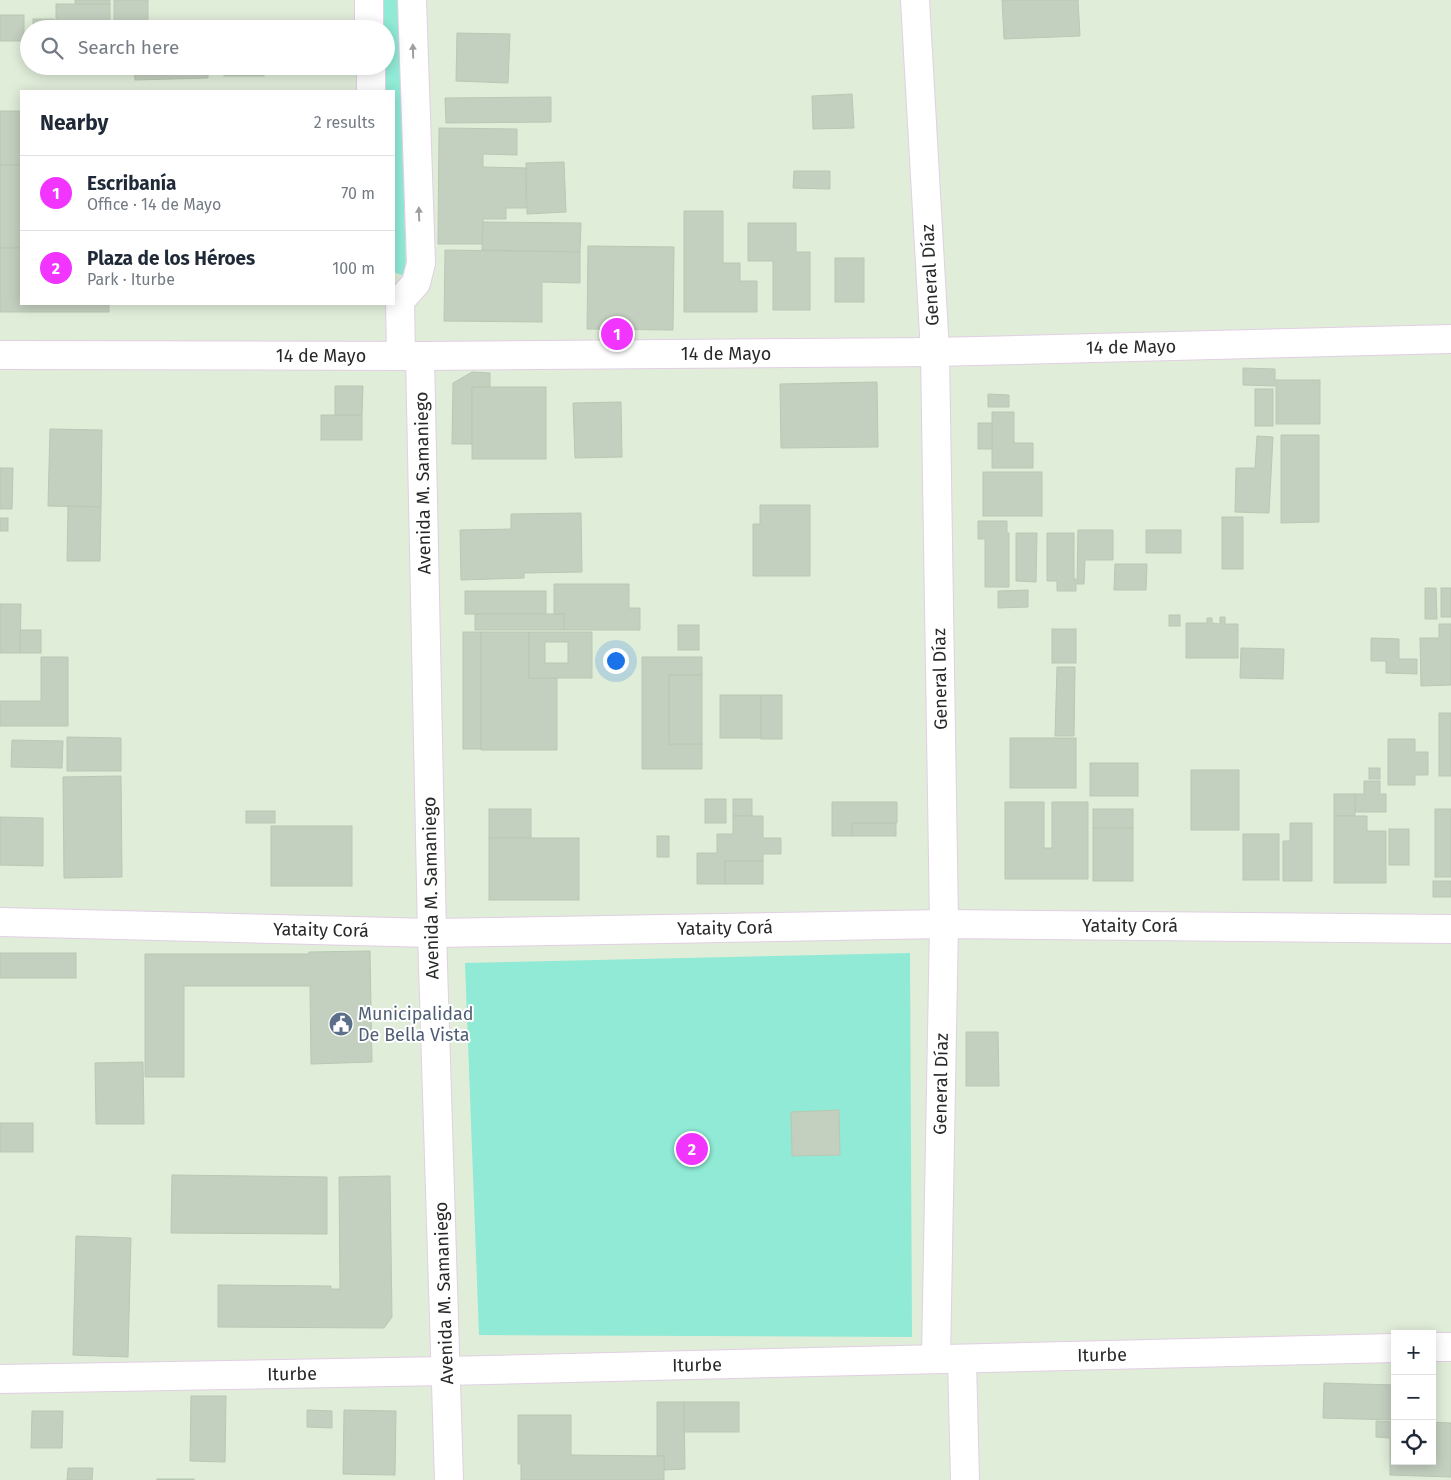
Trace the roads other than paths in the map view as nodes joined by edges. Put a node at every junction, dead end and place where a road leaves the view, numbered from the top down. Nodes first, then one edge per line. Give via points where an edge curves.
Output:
1 (369, 0) edge
2 (412, 0) edge
3 (915, 0) edge
4 (370, 20) edge
5 (370, 75) edge
6 (371, 90) edge
7 (397, 299) edge
8 (1451, 339) edge
9 (935, 352) junction
10 (0, 355) edge
11 (411, 356) junction
12 (0, 922) edge
13 (944, 924) junction
14 (1451, 929) edge
15 (432, 933) junction
16 (1436, 1347) edge
17 (1451, 1347) edge
18 (1391, 1348) edge
19 (949, 1359) junction
20 (446, 1371) junction
21 (0, 1379) edge
22 (449, 1480) edge
23 (966, 1480) edge

1 - 4 street
7 -> 2 street, Avenida M. Samaniego via 416,282 421,263
3 - 9 street, General Díaz
5 - 6 street
7 - 11 street, Avenida M. Samaniego
8 - 9 street, 14 de Mayo
9 - 11 street, 14 de Mayo
9 - 13 street, General Díaz
10 - 11 street, 14 de Mayo
11 - 15 street, Avenida M. Samaniego
12 - 15 street, Yataity Corá
13 - 14 street, Yataity Corá
13 - 15 street, Yataity Corá
13 - 19 street, General Díaz
15 - 20 street, Avenida M. Samaniego
16 - 17 street
18 - 19 street, Iturbe
19 - 20 street, Iturbe
19 - 23 street, General Díaz
20 - 21 street, Iturbe
20 - 22 street, Avenida M. Samaniego

